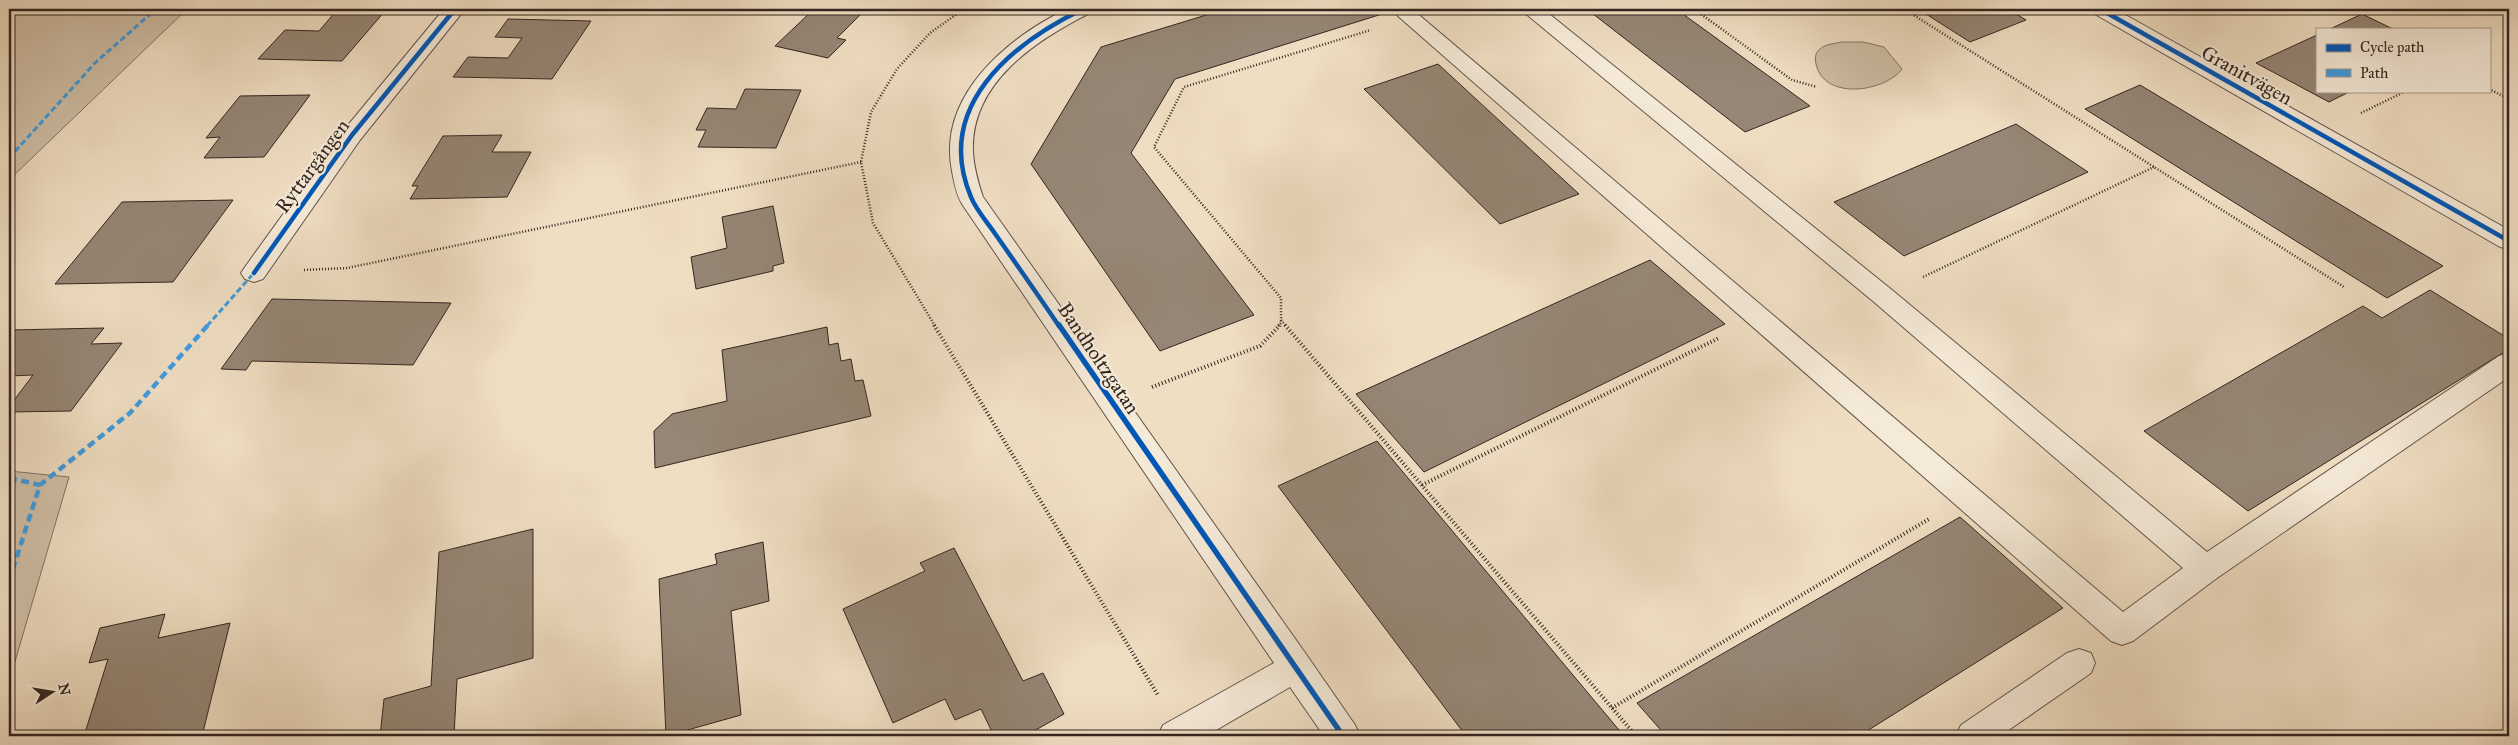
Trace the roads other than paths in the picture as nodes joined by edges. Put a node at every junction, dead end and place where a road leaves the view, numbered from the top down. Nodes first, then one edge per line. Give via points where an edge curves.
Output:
1 (455, 9) edge
2 (1083, 9) edge
3 (1530, 9) edge
4 (2100, 9) edge
5 (1405, 13) edge
6 (2509, 241) edge
7 (254, 273) road end
8 (2509, 363) edge
9 (2206, 569) junction
10 (2079, 663) dead end
11 (1296, 667) junction
12 (1178, 735) edge
13 (1344, 736) edge
14 (1973, 736) edge

1 - 7 street, Ryttargången via 352,135
2 - 11 street, Bandholtzgatan via 1049,25 1020,44 985,81 969,110 962,137 963,170 971,198
3 - 9 street via 1883,296
4 - 6 street, Granitvägen
5 - 9 street via 2122,631
8 - 9 street
10 - 14 street
11 - 12 street
11 - 13 street, Bandholtzgatan

